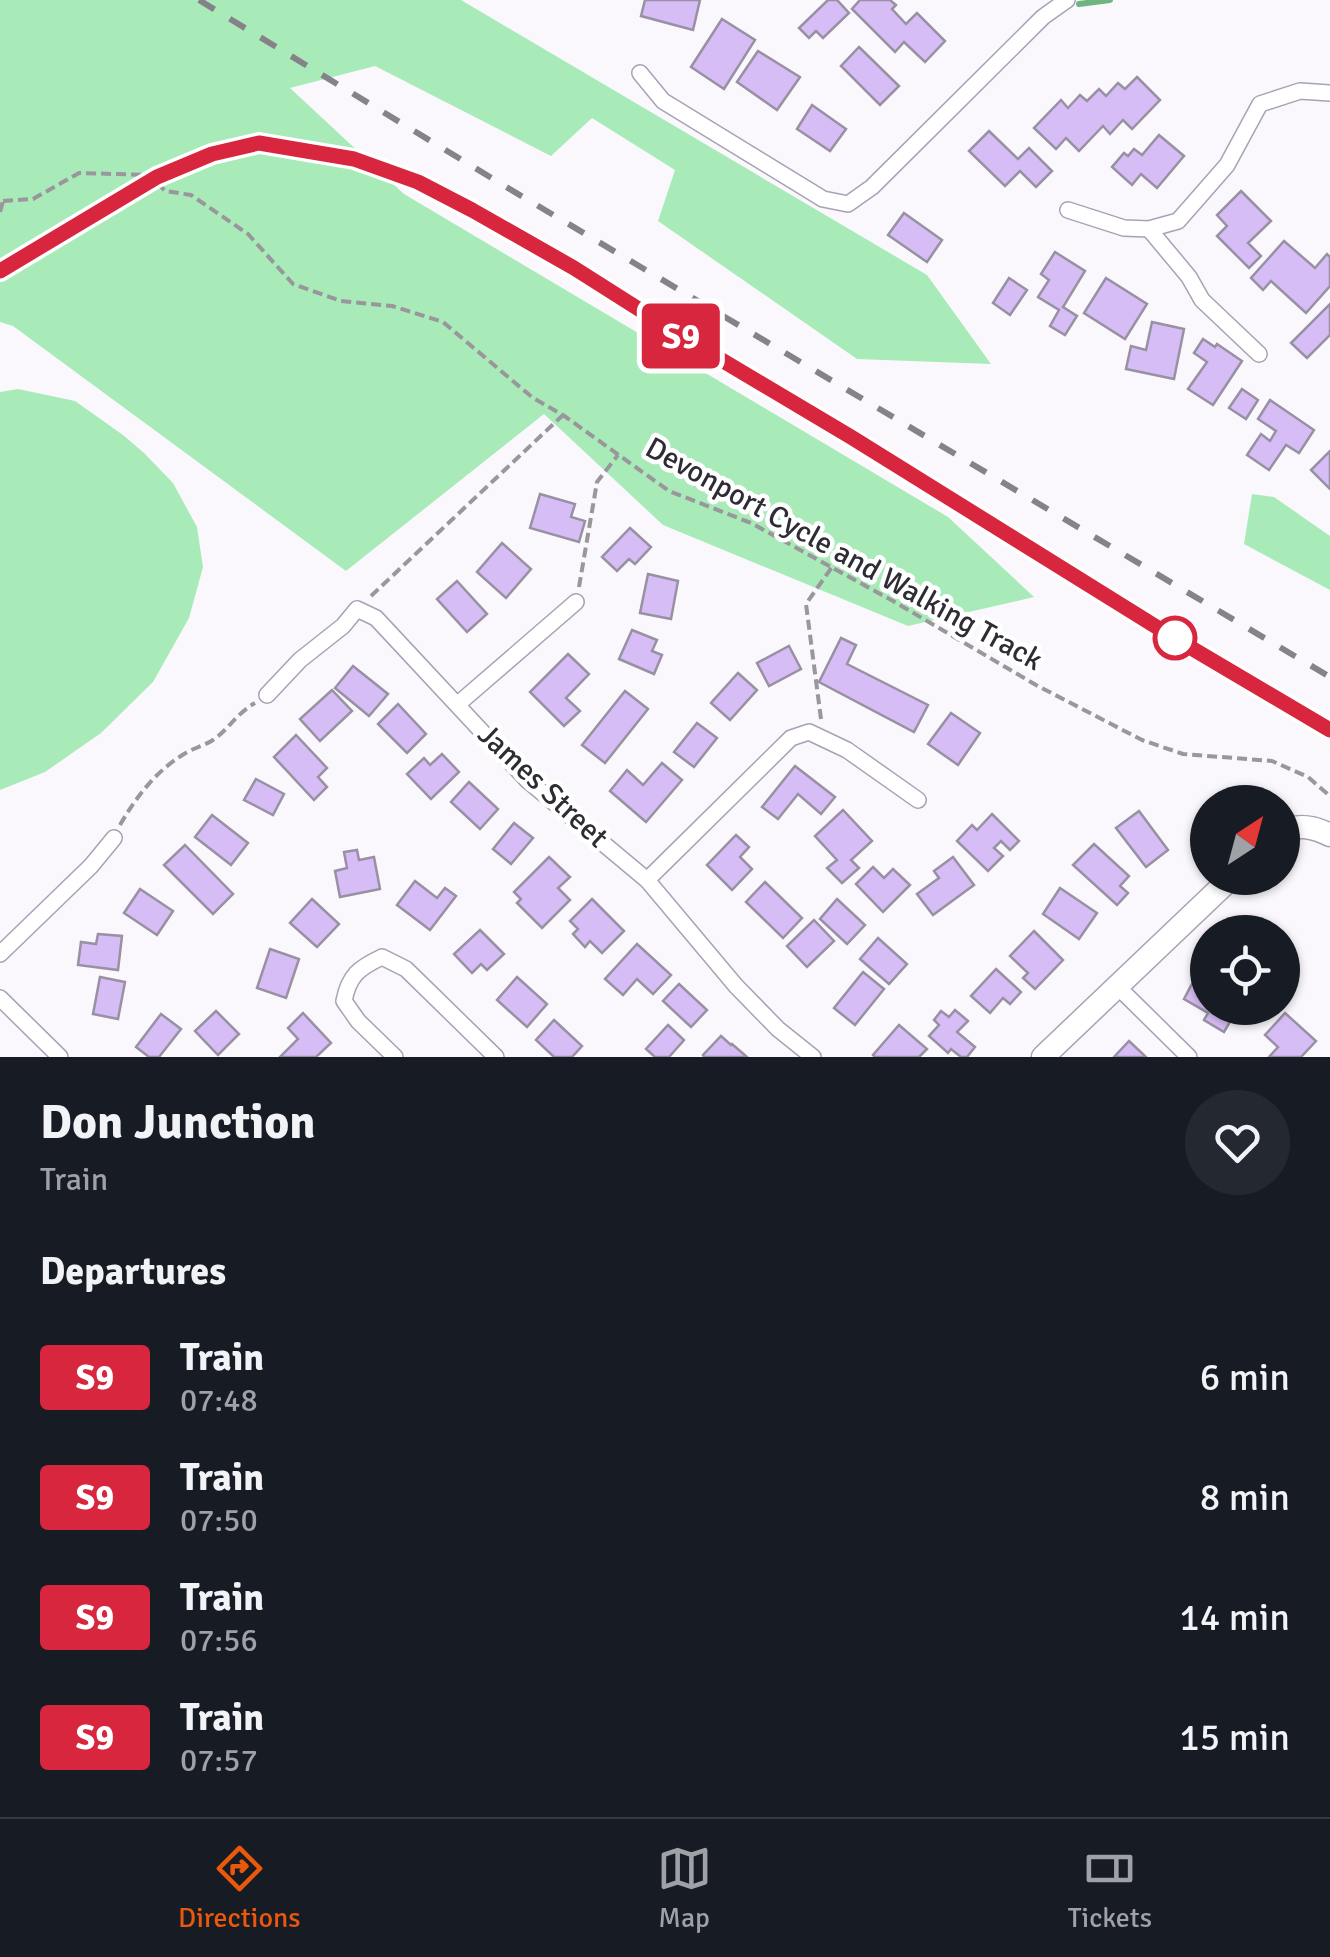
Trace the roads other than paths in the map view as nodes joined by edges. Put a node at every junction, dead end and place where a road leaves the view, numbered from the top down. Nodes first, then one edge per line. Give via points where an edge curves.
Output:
1 (1067, 0) edge
2 (640, 72) dead end
3 (1330, 93) edge
4 (1068, 210) dead end
5 (1149, 229) junction
6 (1259, 354) dead end
7 (576, 602) road end
8 (267, 696) road end
9 (458, 704) junction
10 (918, 800) dead end
11 (1300, 828) edge
12 (1330, 836) edge
13 (114, 838) road end
14 (647, 880) junction
15 (1213, 895) edge
16 (0, 954) edge
17 (1118, 986) junction
18 (0, 998) edge
19 (60, 1057) edge
20 (395, 1057) edge
21 (496, 1057) edge
22 (813, 1057) edge
23 (1043, 1057) edge
24 (1189, 1057) edge

1 - 2 street via 848,204 823,199 663,101
3 - 5 street via 1300,91 1260,104 1227,164 1178,221
4 - 5 street
5 - 6 street via 1202,300
7 - 9 street
8 - 9 street, James Street via 357,609 376,618
9 - 14 street, James Street via 527,780
10 - 14 street via 808,732 791,738
11 - 12 street
13 - 16 street
14 - 22 street, James Street via 736,986
15 - 17 street
17 - 23 street
17 - 24 street
18 - 19 street
20 - 21 street via 344,1000 347,984 363,966 382,958 406,969

